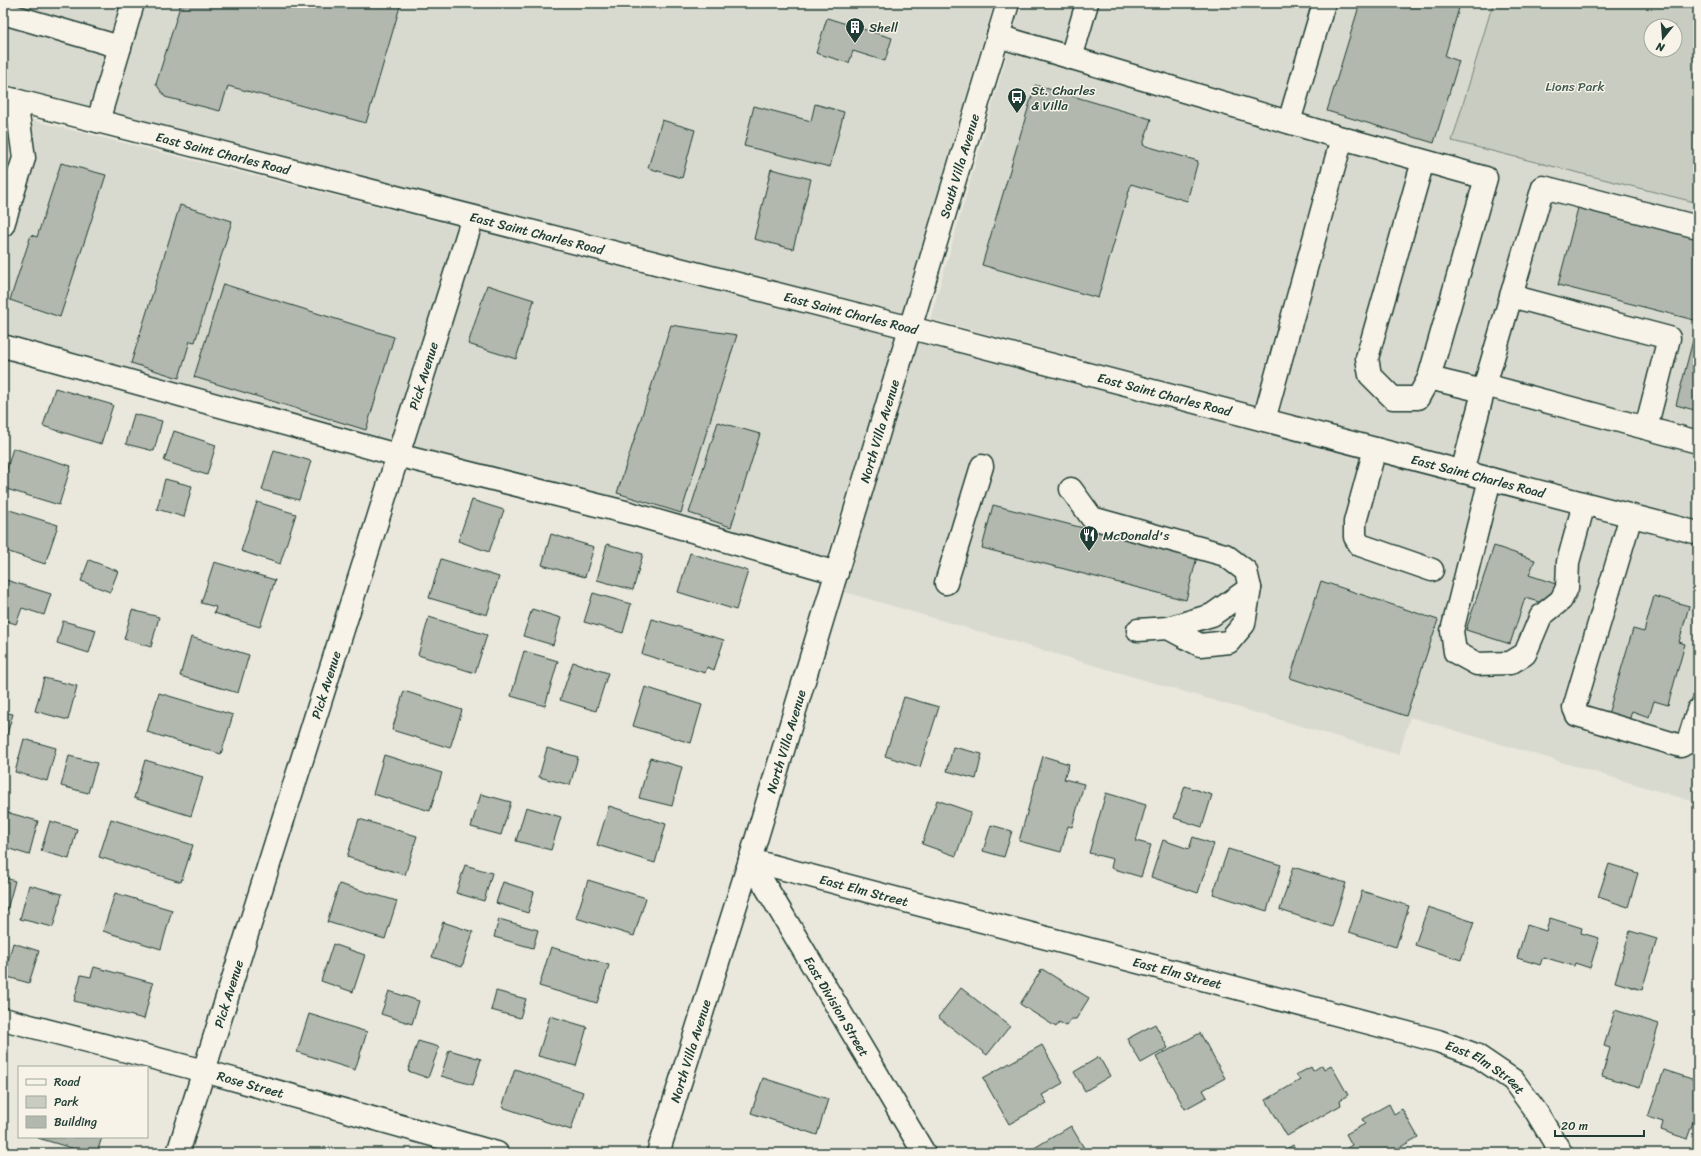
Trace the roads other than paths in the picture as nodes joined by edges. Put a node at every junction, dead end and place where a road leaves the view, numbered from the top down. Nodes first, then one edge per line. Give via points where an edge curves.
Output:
1 (133, 3) edge
2 (1008, 3) edge
3 (1087, 3) edge
4 (1324, 3) edge
5 (3, 14) edge
6 (998, 36) junction
7 (120, 47) junction
8 (1071, 58) junction
9 (7, 104) edge
10 (98, 122) junction
11 (1289, 122) junction
12 (1342, 138) junction
13 (1423, 161) junction
14 (472, 217) junction
15 (3, 225) edge
16 (1698, 227) edge
17 (1511, 296) junction
18 (911, 328) junction
19 (3, 346) edge
20 (1429, 378) junction
21 (1484, 388) junction
22 (1264, 420) junction
23 (1646, 428) junction
24 (1698, 442) edge
25 (1375, 449) junction
26 (397, 455) junction
27 (982, 466) dead end
28 (1462, 472) junction
29 (1490, 479) junction
30 (1071, 489) dead end
31 (1584, 504) junction
32 (1631, 516) junction
33 (1698, 533) edge
34 (1432, 570) dead end
35 (837, 573) junction
36 (946, 583) dead end
37 (1250, 588) junction
38 (1168, 628) junction
39 (1138, 630) dead end
40 (1698, 710) edge
41 (750, 860) junction
42 (3, 1019) edge
43 (204, 1071) junction
44 (178, 1153) edge
45 (497, 1153) edge
46 (658, 1153) edge
47 (924, 1153) edge
48 (1560, 1153) edge

1 - 7 street
2 - 6 street, South Villa Avenue
3 - 8 street
4 - 11 street
5 - 7 street
6 - 8 street
6 - 18 street, South Villa Avenue
7 - 10 street
8 - 11 street
9 - 10 street, East Saint Charles Road
9 - 15 street via 24,158
10 - 14 street, East Saint Charles Road
11 - 12 street
12 - 13 street
12 - 22 street
13 - 20 street via 1486,178
13 - 20 street via 1367,358 1370,375 1393,398 1418,398
14 - 18 street, East Saint Charles Road
14 - 26 street, Pick Avenue
16 - 17 street via 1543,187
17 - 21 street
17 - 23 street via 1669,338
18 - 22 street, East Saint Charles Road
18 - 35 street, North Villa Avenue
19 - 26 street
20 - 21 street
21 - 23 street
21 - 28 street
22 - 25 street, East Saint Charles Road
23 - 24 street
25 - 28 street, East Saint Charles Road
25 - 34 street via 1355,522 1355,537 1360,546
26 - 35 street via 633,514
26 - 43 street, Pick Avenue
27 - 36 street
28 - 29 street, East Saint Charles Road
29 - 31 street, East Saint Charles Road
29 - 31 street via 1452,631 1455,652 1478,664 1510,663 1525,654 1541,616 1561,600 1567,588 1568,562
30 - 37 street via 1092,518 1225,556 1246,570
31 - 32 street, East Saint Charles Road
32 - 33 street, East Saint Charles Road
32 - 40 street via 1574,708 1577,715 1681,746 1688,742
35 - 41 street, North Villa Avenue
37 - 38 street via 1212,615
37 - 38 street via 1244,624 1229,642 1200,645
38 - 39 street
41 - 46 street, North Villa Avenue
41 - 47 street, East Division Street
41 - 48 street, East Elm Street via 1438,1041 1476,1055 1513,1080 1537,1113
42 - 43 street, Rose Street
43 - 44 street, Pick Avenue
43 - 45 street, Rose Street

